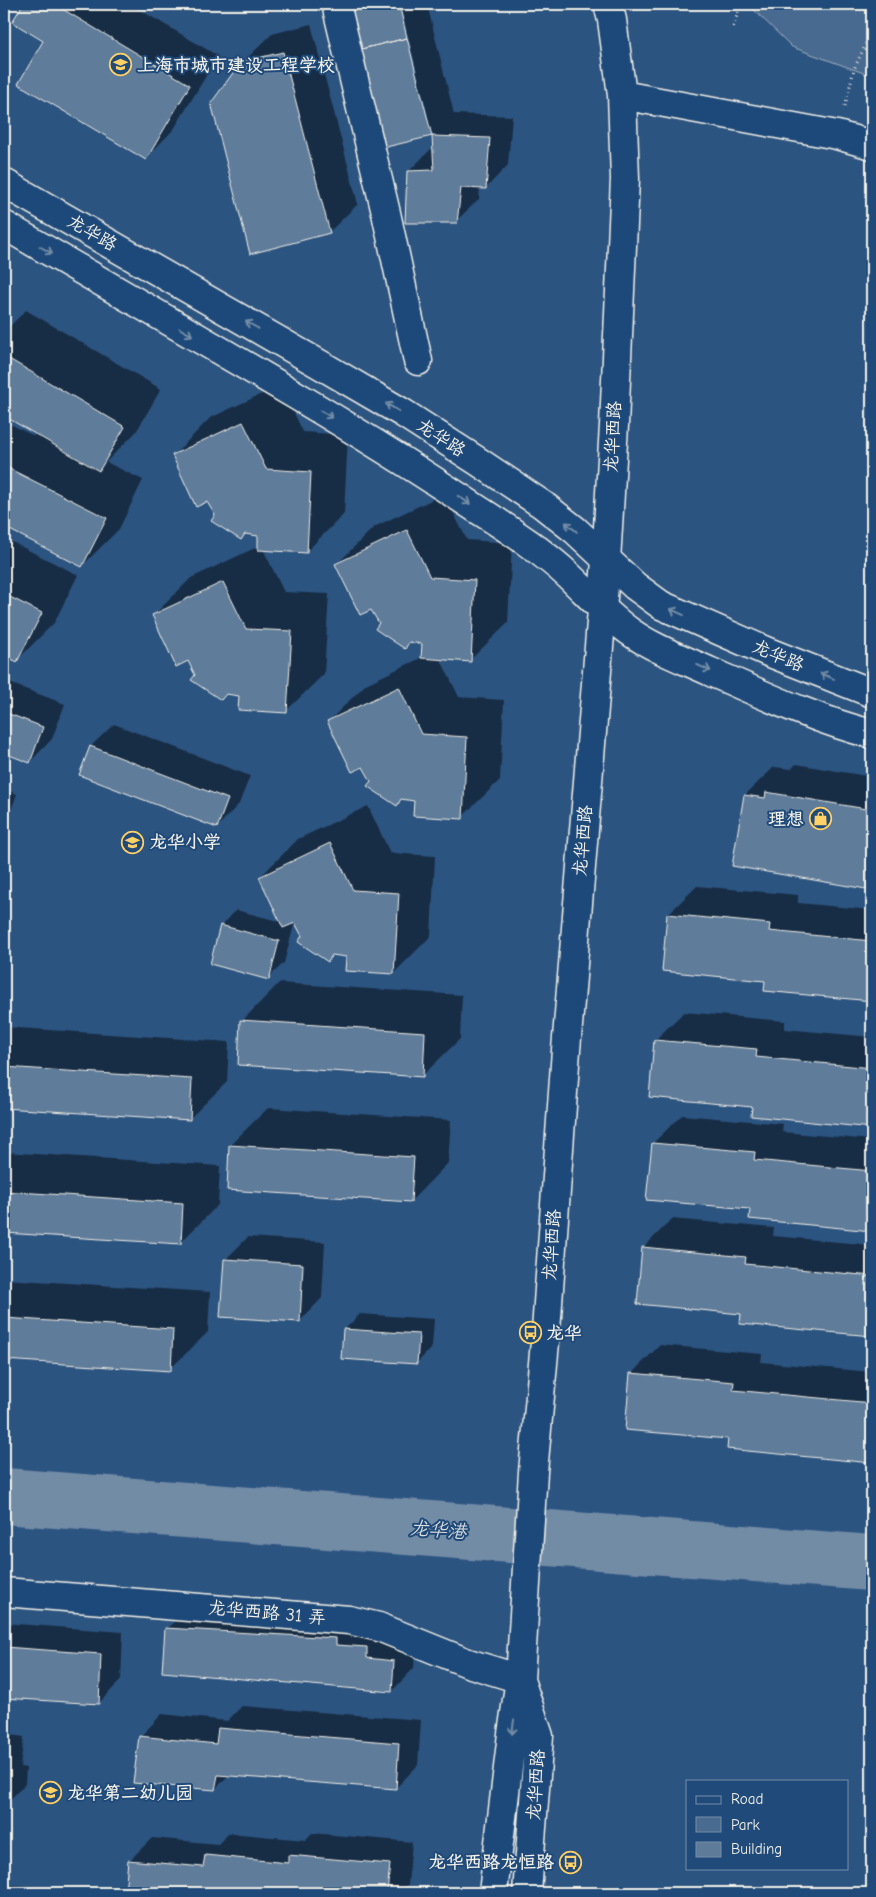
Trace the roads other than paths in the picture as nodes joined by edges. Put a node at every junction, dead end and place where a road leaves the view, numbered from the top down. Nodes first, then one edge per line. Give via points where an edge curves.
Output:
1 (336, 4) edge
2 (608, 4) edge
3 (622, 95) junction
4 (872, 145) edge
5 (4, 183) edge
6 (4, 225) edge
7 (418, 361) dead end
8 (606, 561) junction
9 (602, 610) junction
10 (872, 694) edge
11 (872, 734) edge
12 (4, 1592) edge
13 (520, 1679) junction
14 (493, 1893) edge
15 (526, 1893) edge

1 - 7 street
2 - 3 street, 龙华西路
3 - 4 street via 837,135
3 - 8 street, 龙华西路 via 625,179
8 -> 5 street, 龙华路 via 544,505 403,413
6 -> 9 street via 301,399 436,483 531,545 569,576
8 - 9 street, 龙华西路
10 -> 8 street, 龙华路 via 660,605
9 -> 11 street via 653,646 756,691
9 - 13 street, 龙华西路 via 533,1472
12 - 13 street, 龙华西路 31 弄 via 349,1620 379,1627 468,1663
13 -> 14 street, 龙华西路
13 - 15 street, 龙华西路 via 539,1736

